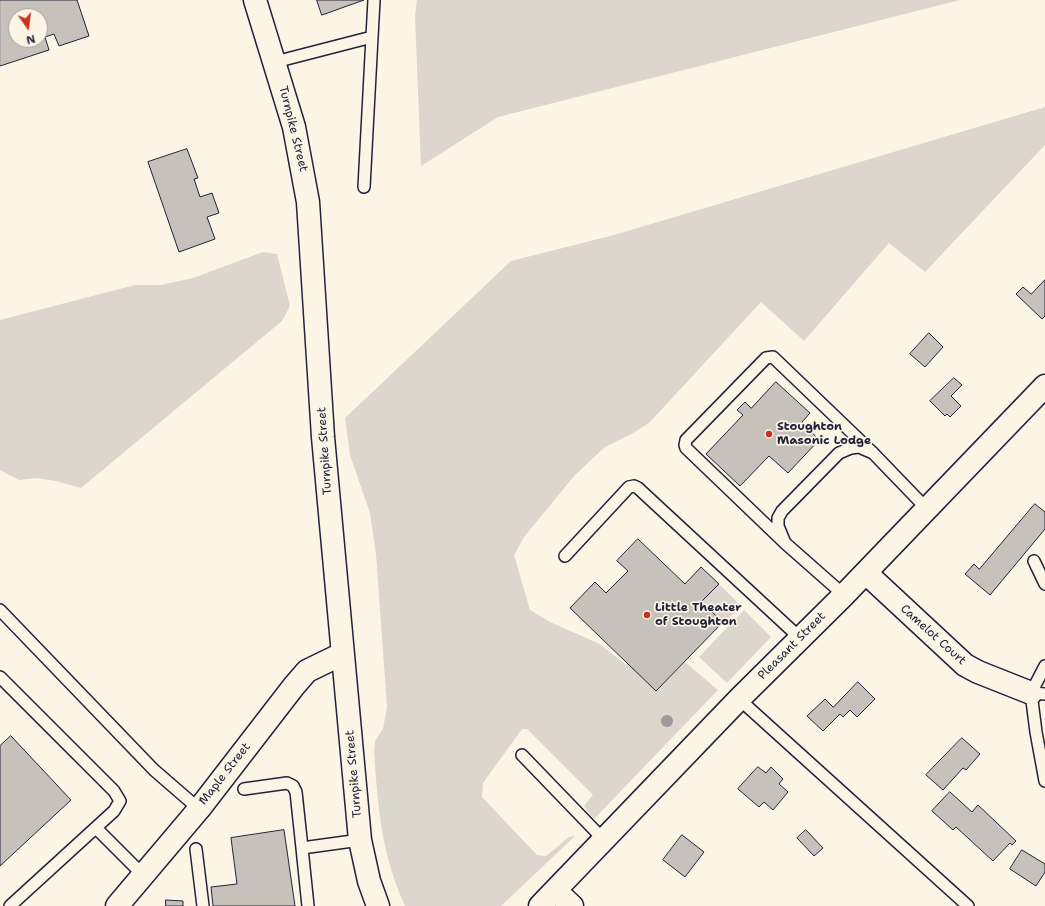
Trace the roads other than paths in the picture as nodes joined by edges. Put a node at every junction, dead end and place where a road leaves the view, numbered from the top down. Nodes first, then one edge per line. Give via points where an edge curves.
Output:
1 (255, 0) edge
2 (374, 0) edge
3 (372, 37) junction
4 (275, 62) junction
5 (364, 187) dead end
6 (1045, 386) edge
7 (873, 453) junction
8 (927, 509) junction
9 (785, 543) junction
10 (564, 556) dead end
11 (1034, 561) dead end
12 (866, 573) junction
13 (1045, 584) edge
14 (844, 595) junction
15 (0, 610) edge
16 (800, 638) junction
17 (342, 654) junction
18 (1045, 666) edge
19 (0, 676) edge
20 (1038, 694) edge
21 (739, 699) junction
22 (522, 755) dead end
23 (1045, 781) edge
24 (244, 789) dead end
25 (199, 809) junction
26 (96, 828) junction
27 (360, 840) junction
28 (604, 840) junction
29 (196, 848) dead end
30 (302, 848) junction
31 (143, 875) junction
32 (556, 891) junction
33 (10, 906) edge
34 (117, 906) edge
35 (204, 906) edge
36 (308, 906) edge
37 (378, 906) edge
38 (540, 906) edge
39 (572, 906) edge
40 (968, 906) edge

1 - 4 street, Turnpike Street
2 - 3 lane
3 - 4 lane
3 - 5 lane
4 - 17 street, Turnpike Street via 296,132 308,202 323,437
6 - 8 street, Pleasant Street
7 - 8 lane
7 - 9 lane via 859,447 839,453 782,511 778,518 778,526
7 - 9 lane via 773,357 766,358 684,445
8 - 12 street, Pleasant Street
9 - 14 lane
10 - 16 lane via 629,487 634,486
11 - 13 lane
12 - 14 street, Pleasant Street
12 - 20 street, Camelot Court via 965,665
14 - 16 street, Pleasant Street
15 - 25 lane via 154,770
16 - 21 street, Pleasant Street
17 - 25 street, Maple Street via 307,671
17 - 27 street, Turnpike Street
18 - 20 lane
19 - 26 lane via 119,797 114,811
20 - 23 lane via 1036,732
21 - 28 street, Pleasant Street
21 - 40 lane
22 - 28 lane
24 - 30 lane via 287,783 293,786 296,792
25 - 31 street, Maple Street
26 - 31 lane
26 - 33 lane
27 - 30 lane
27 - 37 street, Turnpike Street via 369,881
28 - 32 street, Pleasant Street
29 - 35 lane
30 - 36 lane
31 - 34 street, Maple Street
32 - 38 street, Pleasant Street
32 - 39 street

